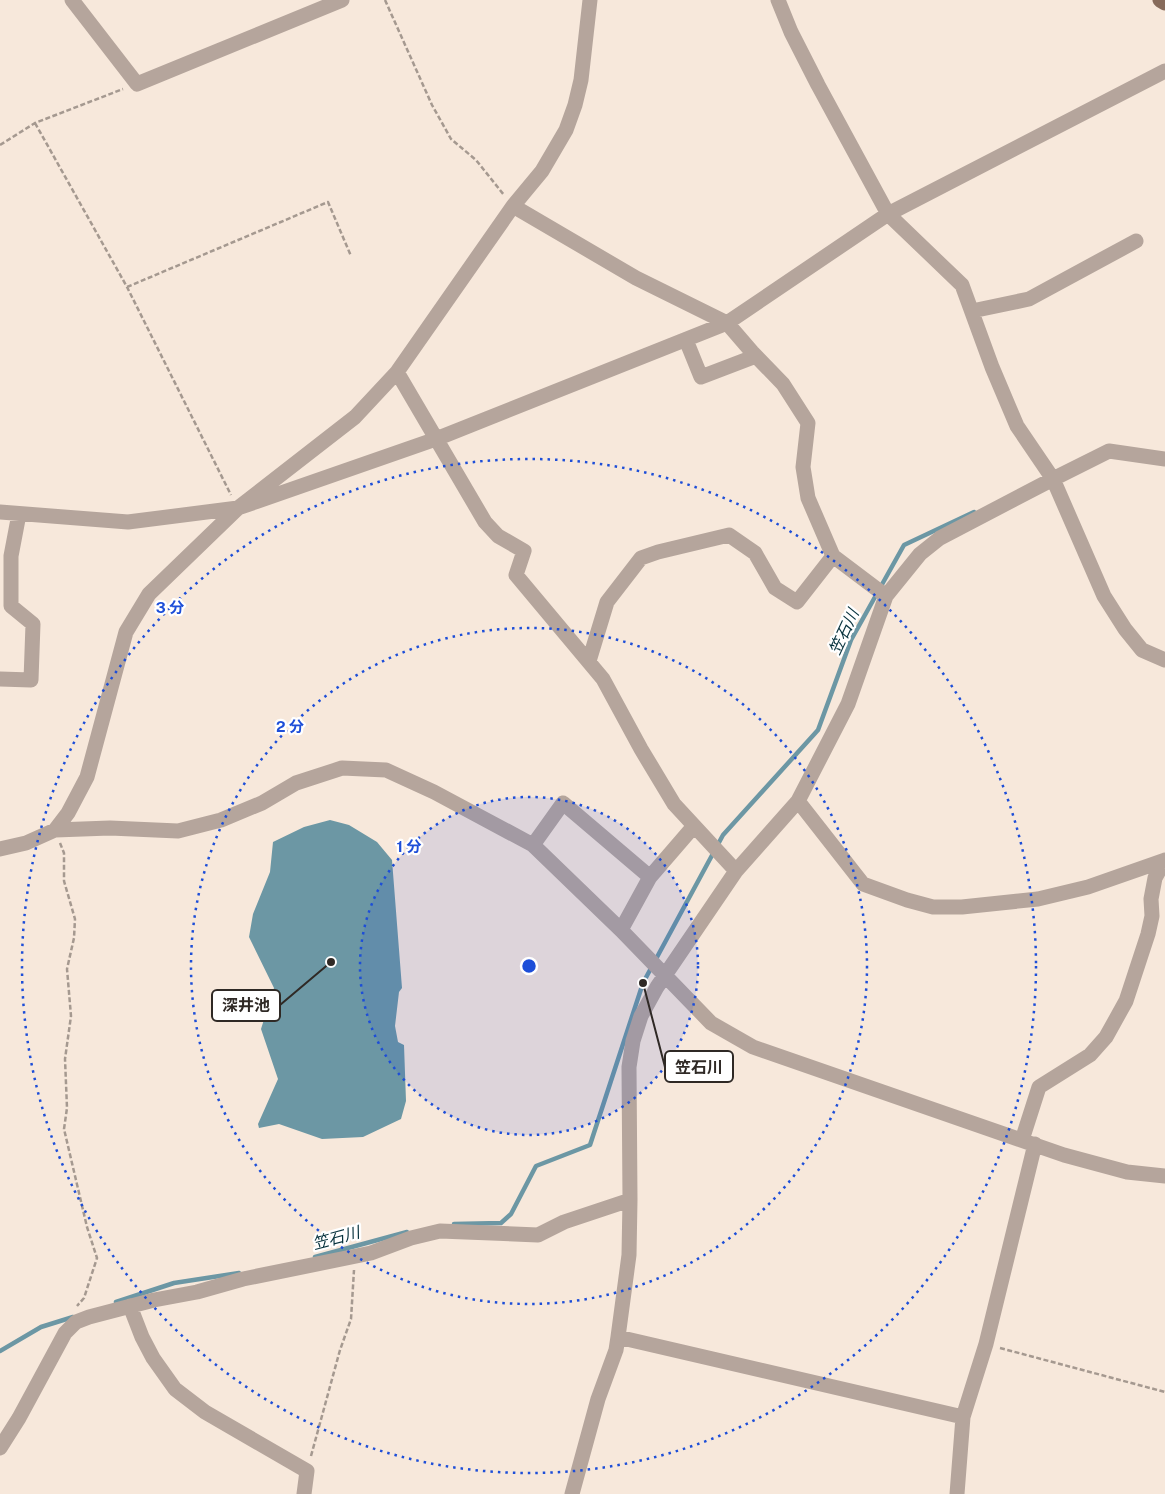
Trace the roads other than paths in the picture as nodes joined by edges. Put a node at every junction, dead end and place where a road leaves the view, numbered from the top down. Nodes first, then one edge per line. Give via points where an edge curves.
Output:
1 (72, 0) edge
2 (342, 0) edge
3 (590, 0) edge
4 (778, 0) edge
5 (1160, 0) edge
6 (1165, 3) edge
7 (1165, 72) edge
8 (513, 206) junction
9 (888, 214) junction
10 (1136, 241) dead end
11 (972, 312) junction
12 (727, 323) junction
13 (686, 340) junction
14 (756, 356) junction
15 (396, 372) junction
16 (436, 439) junction
17 (1165, 459) edge
18 (1053, 479) junction
19 (238, 508) junction
20 (0, 512) edge
21 (19, 514) junction
22 (6, 556) edge
23 (833, 556) junction
24 (886, 596) junction
25 (1165, 660) edge
26 (589, 661) junction
27 (0, 679) edge
28 (798, 801) junction
29 (694, 826) junction
30 (55, 830) junction
31 (534, 845) junction
32 (0, 849) edge
33 (1165, 860) edge
34 (736, 871) junction
35 (650, 877) junction
36 (621, 930) junction
37 (665, 974) junction
38 (1029, 1142) junction
39 (1165, 1176) edge
40 (630, 1200) junction
41 (130, 1306) junction
42 (618, 1337) junction
43 (963, 1416) junction
44 (0, 1448) edge
45 (304, 1494) edge
46 (572, 1494) edge
47 (957, 1494) edge

1 - 2 street via 137,84
3 - 8 street via 581,80 566,130 542,171
4 - 9 street via 818,85
5 - 6 main road
7 - 9 street
8 - 12 street via 636,278
8 - 15 street
9 - 11 street via 962,284
9 - 12 street
10 - 11 street via 1029,299
11 - 18 street via 1017,426
12 - 13 street
12 - 14 street
13 - 14 street via 701,377
13 - 16 street
14 - 23 street via 783,384 808,423 804,467 808,498
15 - 16 street
15 - 19 street via 355,417
16 - 19 street
16 - 26 street via 485,522 498,536 524,551 516,575
17 - 18 street via 1109,452
18 - 24 street via 940,538 920,554
18 - 25 street via 1104,596 1142,650
19 - 21 street via 128,522
19 - 30 street via 149,594 126,632 87,777
20 - 21 street
21 - 22 street
22 - 27 street via 12,606 32,624 31,680
23 - 24 street
23 - 26 street via 797,602 775,588 755,553 729,535 641,558 607,602
24 - 28 street via 848,704
26 - 29 street via 674,804
28 - 33 street via 863,884 933,907 1038,899 1088,887
28 - 34 street
29 - 34 street
29 - 35 street
30 - 31 street via 178,830 221,820 262,803 296,783 342,768 386,770
30 - 32 street via 26,843
31 - 35 street via 564,803
31 - 36 street
33 - 38 street via 1155,878 1148,934 1126,1001 1106,1037 1090,1055 1039,1087
34 - 37 street
35 - 36 street
36 - 37 street
37 - 38 street via 711,1022 753,1047
37 - 40 street via 641,1016 633,1041 629,1067
38 - 39 street via 1127,1172
38 - 43 street via 986,1344
40 - 41 street via 564,1222 538,1235 440,1231 411,1238 371,1254 243,1279
40 - 42 street via 629,1255
41 - 44 street via 76,1322 66,1333
41 - 45 street via 153,1358 174,1389 205,1412 307,1471
42 - 43 street
42 - 46 street
43 - 47 street

